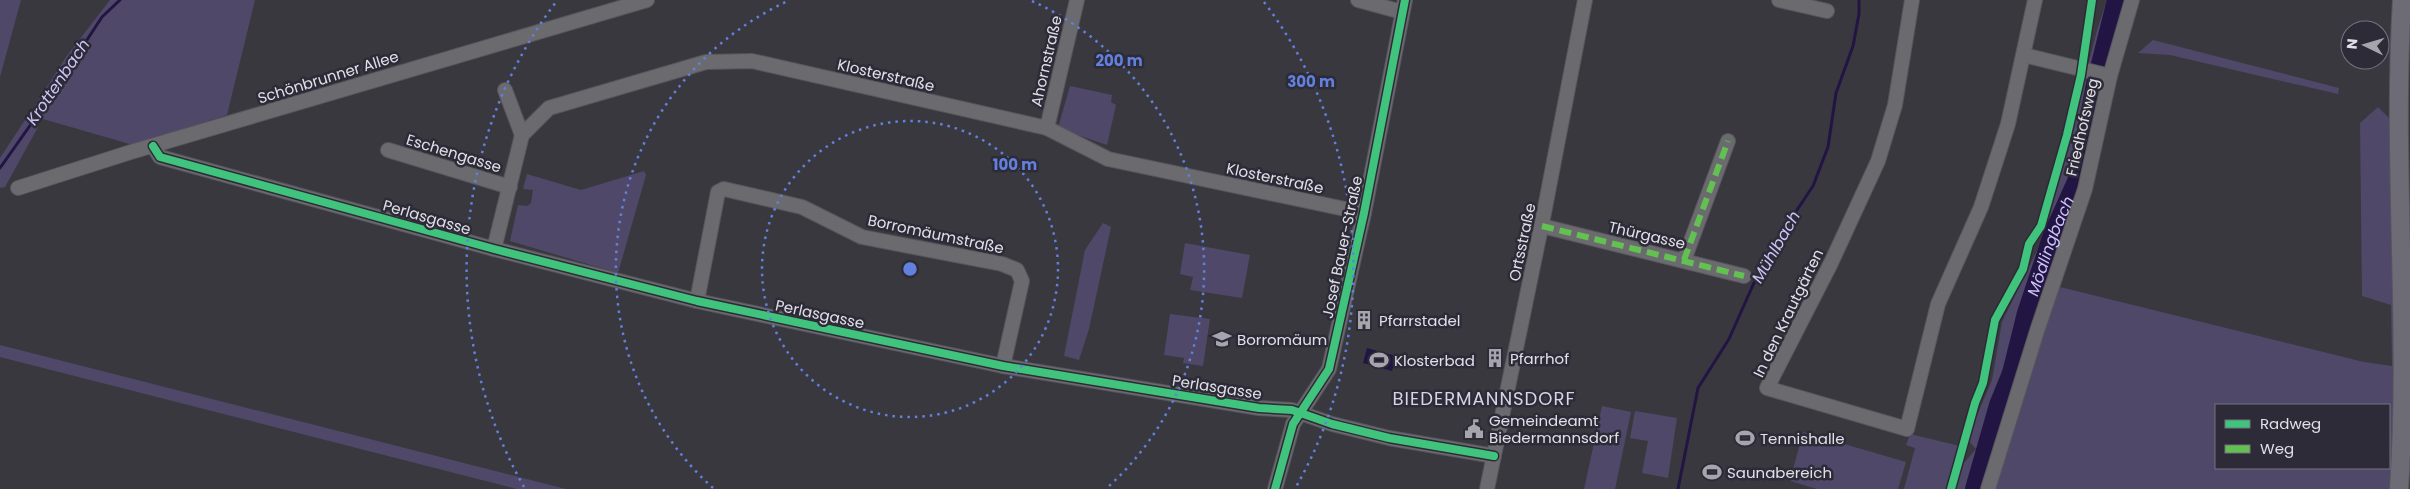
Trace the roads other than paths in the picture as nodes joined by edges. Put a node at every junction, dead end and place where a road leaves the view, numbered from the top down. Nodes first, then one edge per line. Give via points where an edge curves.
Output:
1 (647, 0) edge
2 (1077, 0) edge
3 (1358, 0) edge
4 (1585, 0) edge
5 (1779, 0) edge
6 (1912, 0) edge
7 (2035, 0) edge
8 (2132, 0) edge
9 (2402, 0) edge
10 (1404, 6) edge
11 (1827, 11) dead end
12 (2024, 55) junction
13 (2110, 76) junction
14 (505, 90) dead end
15 (1048, 128) junction
16 (522, 135) junction
17 (1728, 142) dead end
18 (153, 146) junction
19 (388, 150) dead end
20 (510, 187) junction
21 (18, 188) dead end
22 (1364, 213) junction
23 (1542, 226) junction
24 (494, 249) junction
25 (1684, 260) junction
26 (1744, 276) dead end
27 (697, 301) junction
28 (1003, 366) junction
29 (1299, 412) junction
30 (1494, 456) junction
31 (1275, 489) edge
32 (1487, 489) edge
33 (1988, 489) edge
34 (2399, 489) edge

1 - 18 street, Schönbrunner Allee
2 - 15 street, Ahornstraße
3 - 10 street
4 - 23 street, Ortsstraße
5 - 11 street
6 - 12 street, In den Krautgärten via 1895,105 1878,161 1831,263 1767,388 1907,429 1938,304 1981,207 2008,124
7 - 12 street, In den Krautgärten
8 - 13 street, Friedhofsweg
9 - 34 main road via 2399,140 2404,336
10 - 22 street, Josef Bauer-Straße
12 - 13 street
13 - 33 street, Friedhofsweg via 2085,189
14 - 16 street
15 - 16 street, Klosterstraße via 752,61 706,62 549,108
15 - 22 street, Klosterstraße via 1108,159
16 - 20 street
17 - 25 street
18 - 21 street, Schönbrunner Allee
18 - 24 street, Perlasgasse via 160,157
19 - 20 street, Eschengasse
20 - 24 street
22 - 29 street, Josef Bauer-Straße via 1329,369
23 - 25 street, Thürgasse
23 - 30 street, Ortsstraße
24 - 27 street, Perlasgasse
25 - 26 street, Thürgasse
27 - 28 street, Perlasgasse
27 - 28 street, Borromäumstraße via 718,192 724,189 802,207 862,237 1002,264 1017,270 1022,281
28 - 29 street, Perlasgasse
29 - 30 street, Perlasgasse via 1388,438
29 - 31 street, Josef Bauer-Straße
30 - 32 street, Ortsstraße

